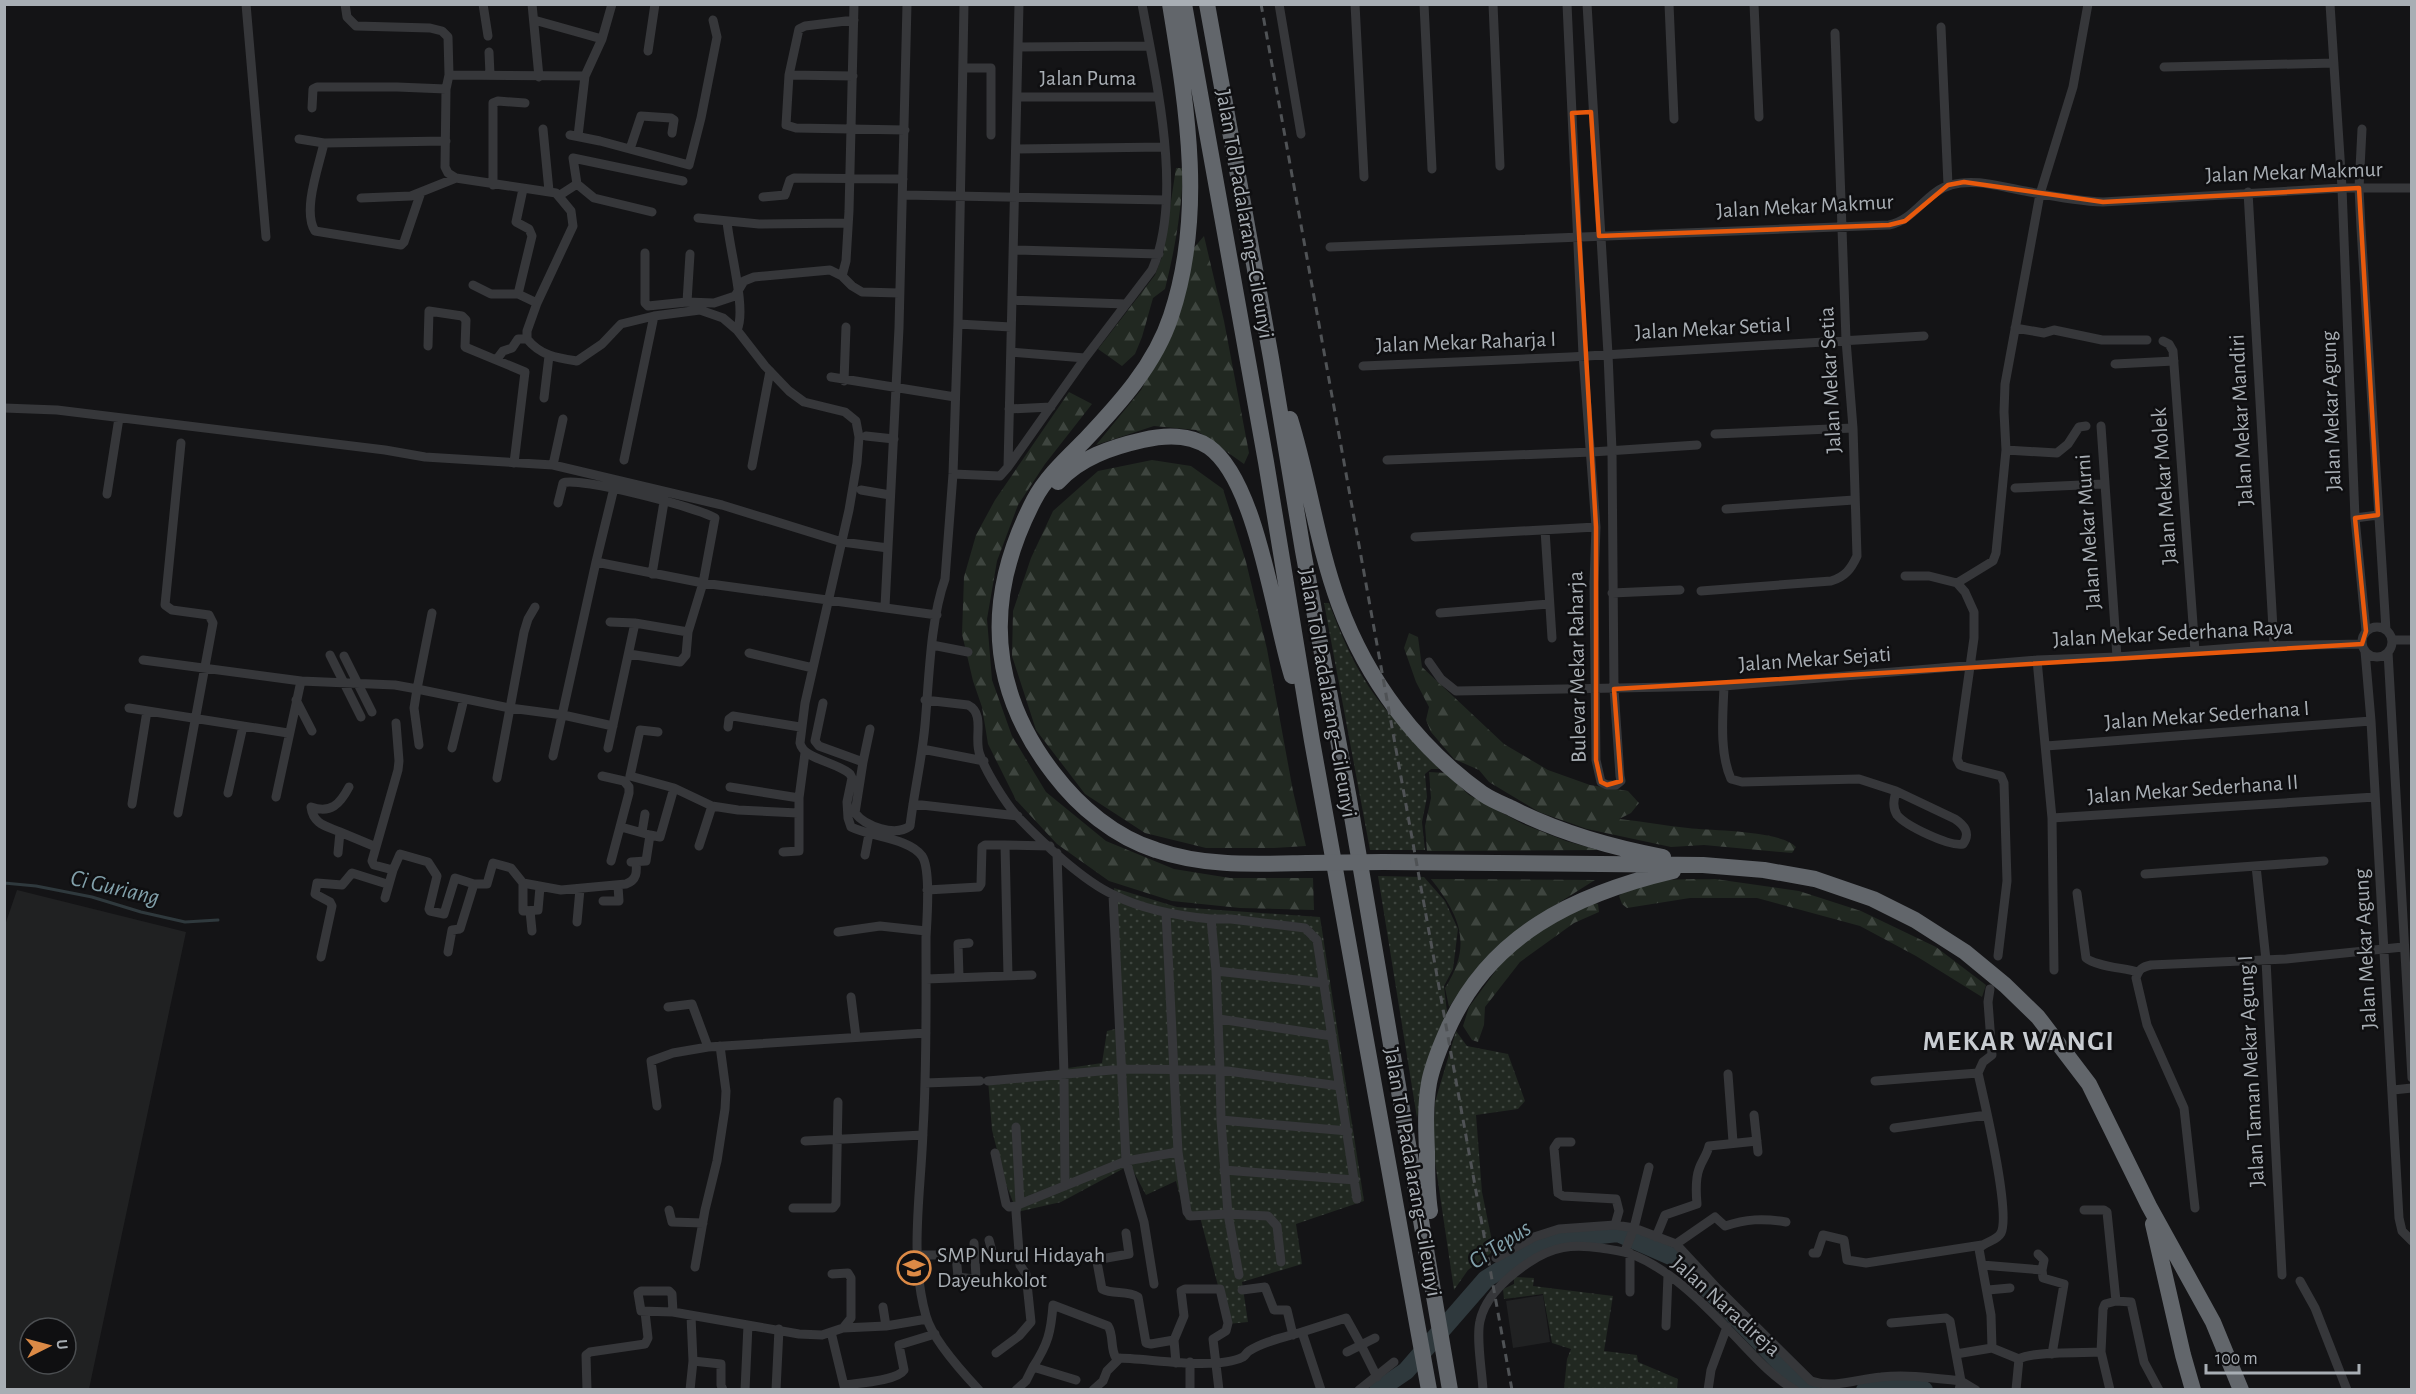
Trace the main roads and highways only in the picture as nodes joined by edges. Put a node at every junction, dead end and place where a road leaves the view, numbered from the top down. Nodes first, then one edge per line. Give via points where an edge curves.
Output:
1 (1170, 4) edge
2 (1184, 4) edge
3 (1207, 4) edge
4 (1271, 358) junction
5 (1024, 522) junction
6 (1312, 741) junction
7 (1703, 865) junction
8 (2148, 1206) junction
9 (1440, 1305) junction
10 (1452, 1372) junction
11 (1428, 1383) edge
12 (1450, 1389) edge
13 (1460, 1389) edge
14 (2193, 1389) edge
15 (2241, 1389) edge

1 - 5 highway via 1184,85 1191,184 1186,256 1170,318 1139,378 1058,468 1035,498
2 - 6 highway, Jalan Tol Padalarang–Cileunyi
3 - 4 highway, Jalan Tol Padalarang–Cileunyi
4 - 7 highway via 1303,460 1314,517 1339,603 1364,661 1409,726 1484,795 1534,820 1608,845
4 - 9 highway, Jalan Tol Padalarang–Cileunyi
5 - 6 highway via 1067,472 1087,459 1131,442 1160,437 1189,439 1209,447 1234,476 1242,492
5 - 7 highway, bridge via 1004,579 999,619 1006,687 1022,726 1065,789 1116,831 1184,859 1228,864
6 - 11 highway, Jalan Tol Padalarang–Cileunyi
7 - 8 highway via 1815,879 1873,899 1965,952 2037,1017 2072,1059 2089,1084
7 - 9 highway via 1634,880 1573,903 1536,924 1487,967 1455,1012 1429,1082 1426,1120 1427,1193
8 - 14 highway
8 - 15 highway via 2213,1322
9 - 10 highway, Jalan Tol Padalarang–Cileunyi
10 - 12 highway, Jalan Tol Padalarang–Cileunyi
10 - 13 highway

